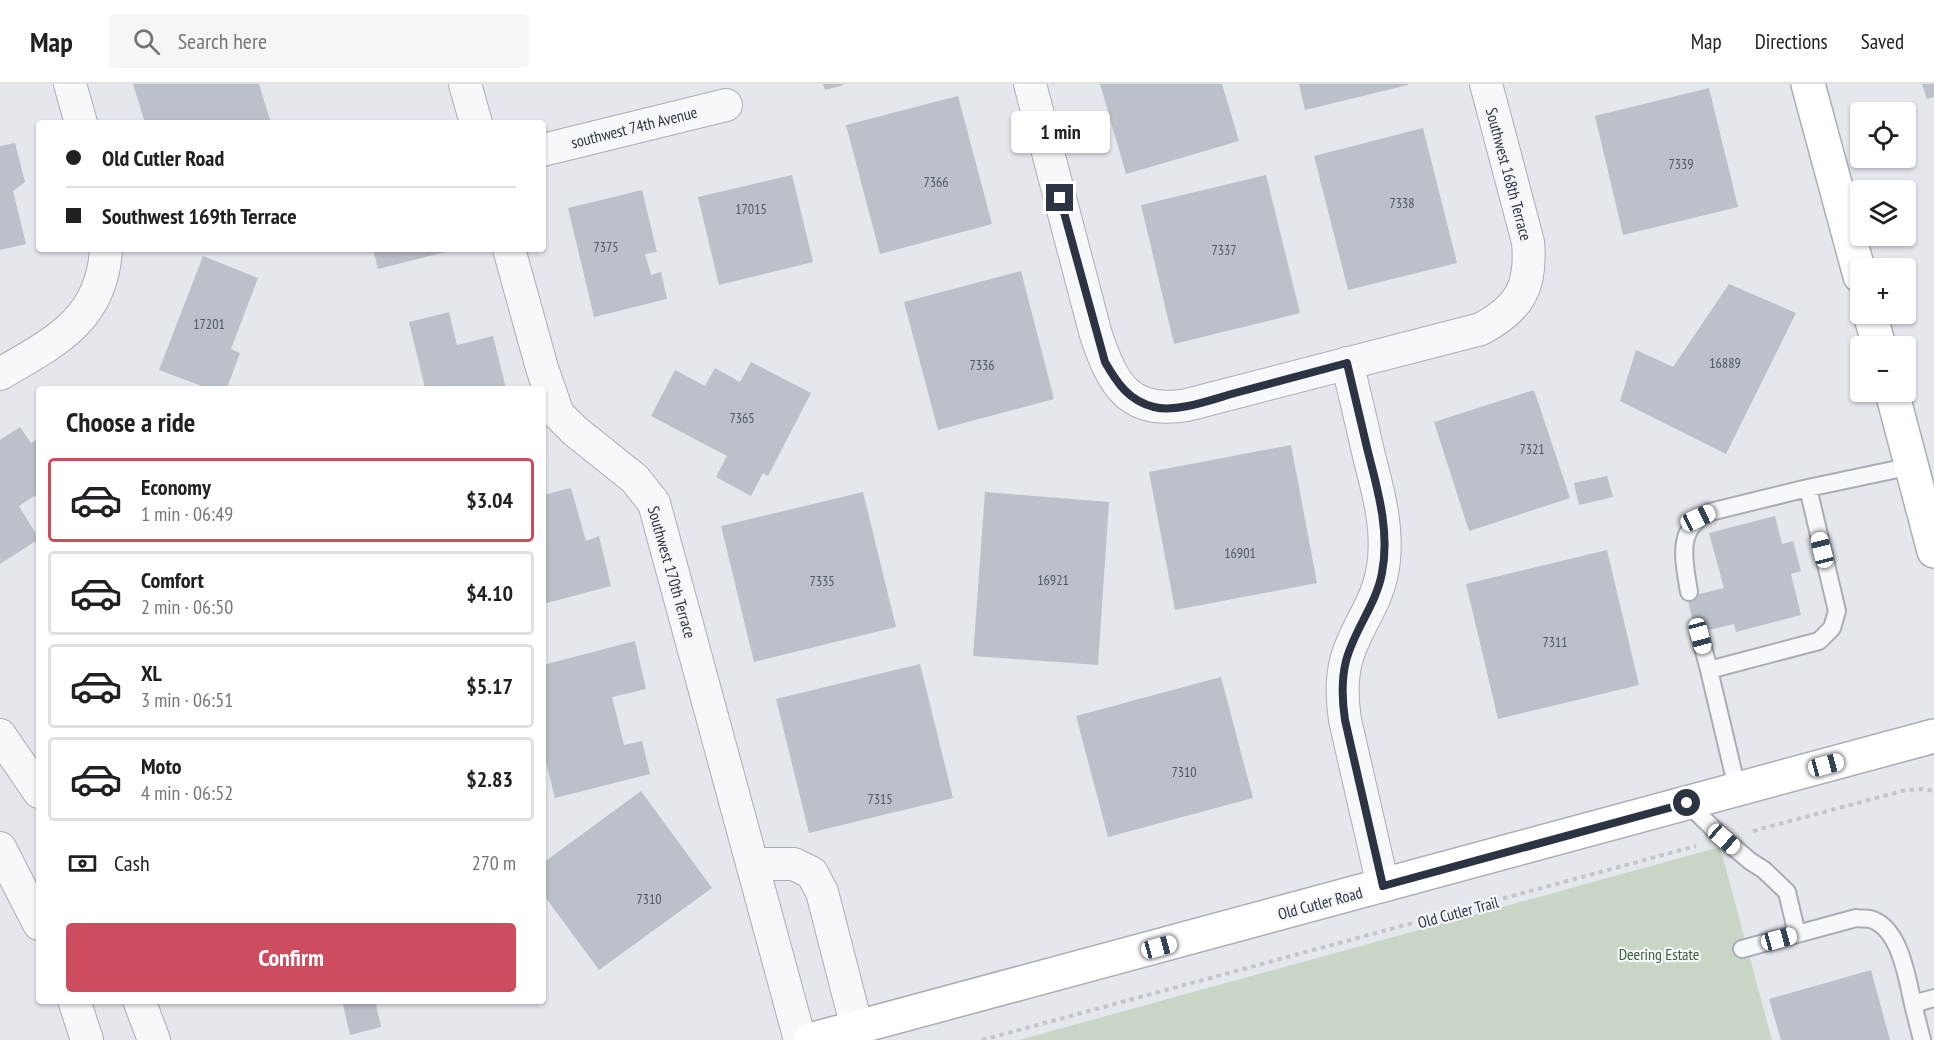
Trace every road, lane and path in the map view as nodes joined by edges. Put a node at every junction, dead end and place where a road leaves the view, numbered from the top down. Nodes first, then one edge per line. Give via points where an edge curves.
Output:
1 (70, 84) edge
2 (465, 84) edge
3 (1030, 84) edge
4 (1485, 84) edge
5 (1808, 84) edge
6 (726, 105) dead end
7 (80, 120) edge
8 (475, 120) edge
9 (546, 149) edge
10 (106, 252) edge
11 (511, 252) edge
12 (1855, 258) edge
13 (1347, 363) junction
14 (0, 374) edge
15 (1895, 402) edge
16 (1912, 466) junction
17 (1808, 488) junction
18 (1934, 551) edge
19 (1689, 592) dead end
20 (1700, 636) dead end
21 (1709, 670) junction
22 (0, 735) edge
23 (1934, 736) edge
24 (36, 788) edge
25 (1737, 788) junction
26 (1934, 791) edge
27 (1687, 803) junction
28 (1724, 839) junction
29 (0, 848) edge
30 (752, 864) junction
31 (1383, 886) junction
32 (36, 918) edge
33 (1797, 934) junction
34 (1742, 949) dead end
35 (1934, 998) edge
36 (75, 1004) edge
37 (140, 1004) edge
38 (1913, 1004) junction
39 (857, 1028) junction
40 (87, 1040) edge
41 (154, 1040) edge
42 (800, 1040) edge
43 (810, 1040) edge
44 (982, 1040) edge
45 (1922, 1040) edge

1 - 7 street
2 - 8 street
3 - 13 street via 1096,335 1105,362 1127,394 1156,408 1172,408
4 - 13 street, Southwest 168th Terrace via 1528,242 1528,274 1519,300 1481,329
5 - 12 main road
6 - 9 street, southwest 74th Avenue
10 - 14 street via 96,296 84,314 41,350
11 - 30 street, Southwest 170th Terrace via 558,414 635,479 654,503
13 - 31 street via 1379,498 1385,552 1376,596 1347,660 1342,698
15 - 16 main road
16 - 17 lane
16 - 18 main road
17 - 19 lane via 1698,518 1687,531 1684,559
17 - 21 lane via 1838,611 1832,628 1819,641
20 - 21 lane
21 - 25 lane
22 - 24 street
23 - 25 main road, Old Cutler Road
25 - 27 main road, Old Cutler Road
26 - 28 path, Old Cutler Trail via 1906,790
27 - 28 lane
27 - 31 main road, Old Cutler Road
28 - 33 lane via 1787,892
28 - 44 path, Old Cutler Trail
29 - 32 street
30 - 39 street via 794,864 812,873 822,892
30 - 42 street, Southwest 170th Terrace
31 - 39 main road, Old Cutler Road
33 - 34 lane
33 - 38 lane via 1856,918 1871,919 1885,928 1895,942
35 - 38 lane
36 - 40 street
37 - 41 street
38 - 45 lane
39 - 43 main road, Old Cutler Road

